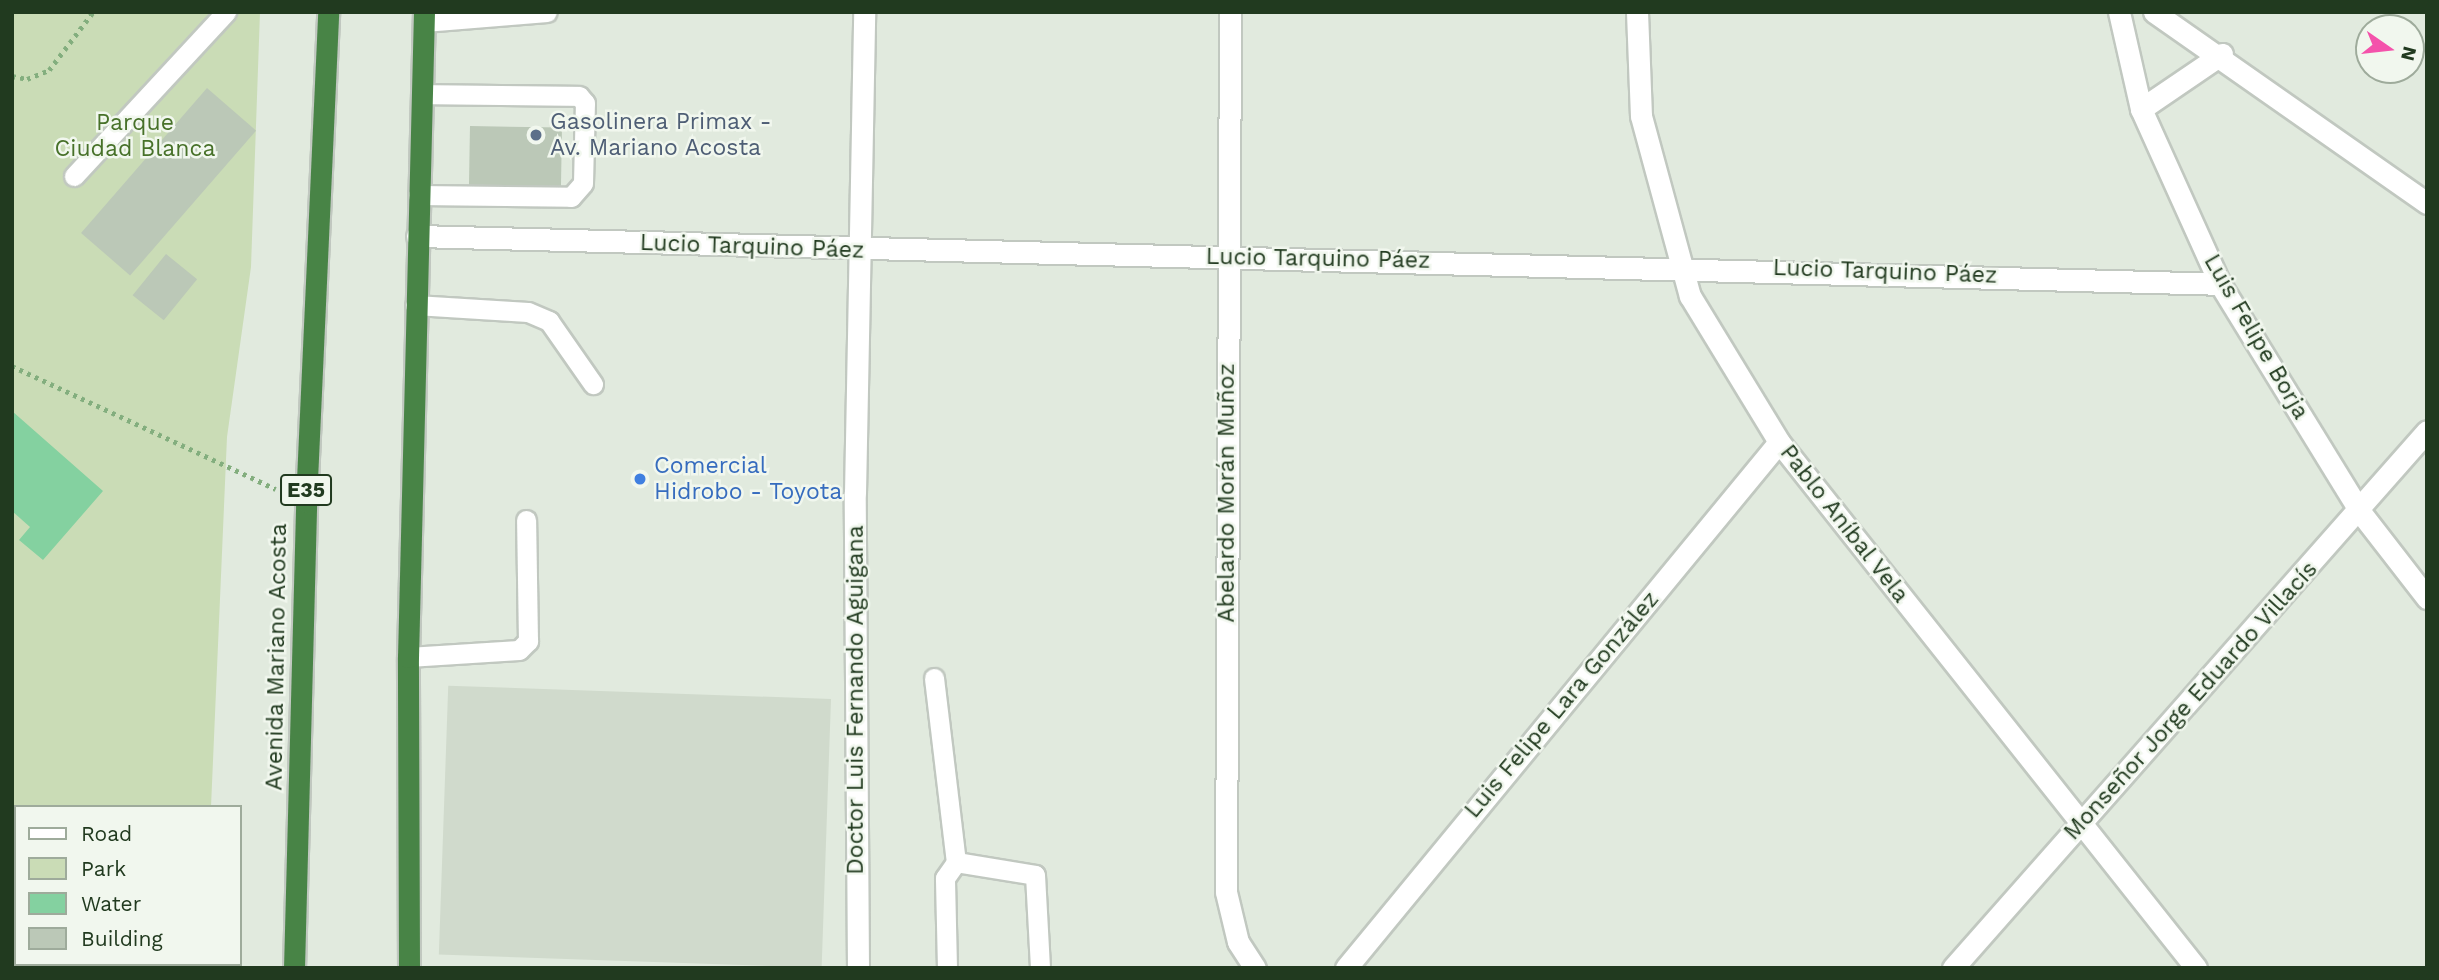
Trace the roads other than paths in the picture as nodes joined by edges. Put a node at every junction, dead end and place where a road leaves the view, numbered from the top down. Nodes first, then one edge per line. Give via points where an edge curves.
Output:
1 (226, 12) edge
2 (328, 12) edge
3 (547, 12) edge
4 (864, 12) edge
5 (1230, 12) edge
6 (1637, 12) edge
7 (2119, 12) edge
8 (2154, 12) edge
9 (424, 17) edge
10 (2222, 54) junction
11 (422, 94) junction
12 (2141, 109) junction
13 (74, 176) dead end
14 (418, 195) junction
15 (2427, 203) edge
16 (416, 236) junction
17 (859, 251) junction
18 (1228, 257) junction
19 (1681, 266) junction
20 (2220, 284) junction
21 (415, 305) junction
22 (593, 384) dead end
23 (2427, 431) edge
24 (1779, 442) junction
25 (2361, 513) junction
26 (526, 520) dead end
27 (2427, 598) edge
28 (408, 657) junction
29 (934, 678) dead end
30 (2080, 824) junction
31 (956, 862) junction
32 (294, 968) edge
33 (409, 968) edge
34 (858, 968) edge
35 (947, 968) edge
36 (1040, 968) edge
37 (1255, 968) edge
38 (1346, 968) edge
39 (1953, 968) edge
40 (2196, 968) edge

1 - 13 lane
2 - 32 highway, Avenida Mariano Acosta / E35 via 306,502
3 - 9 lane
4 - 17 street, Doctor Luis Fernando Aguigana
5 - 18 street, Abelardo Morán Muñoz
6 - 19 street, Pablo Aníbal Vela via 1641,116
7 - 12 street, Luis Felipe Borja
8 - 10 street
9 - 11 highway
10 - 12 street
10 - 15 street
11 - 14 highway
11 - 14 lane via 579,96 585,103 583,156 580,191 570,197
12 - 20 street, Luis Felipe Borja
14 - 16 highway
16 - 17 street, Lucio Tarquino Páez
16 - 21 highway
17 - 18 street, Lucio Tarquino Páez
17 - 34 street, Doctor Luis Fernando Aguigana
18 - 19 street, Lucio Tarquino Páez
18 - 37 street, Abelardo Morán Muñoz via 1226,892 1238,942
19 - 20 street, Lucio Tarquino Páez
19 - 24 street, Pablo Aníbal Vela via 1690,296
20 - 25 street, Luis Felipe Borja
21 - 22 lane via 528,312 549,321
21 - 28 highway
23 - 25 street, Monseñor Jorge Eduardo Villacís
24 - 30 street, Pablo Aníbal Vela
24 - 38 street, Luis Felipe Lara González
25 - 27 street, Luis Felipe Borja
25 - 30 street, Monseñor Jorge Eduardo Villacís
26 - 28 lane via 528,641 519,650
28 - 33 highway
29 - 31 lane
30 - 39 street, Monseñor Jorge Eduardo Villacís
30 - 40 street, Pablo Aníbal Vela
31 - 35 lane via 945,878
31 - 36 lane via 1035,875

